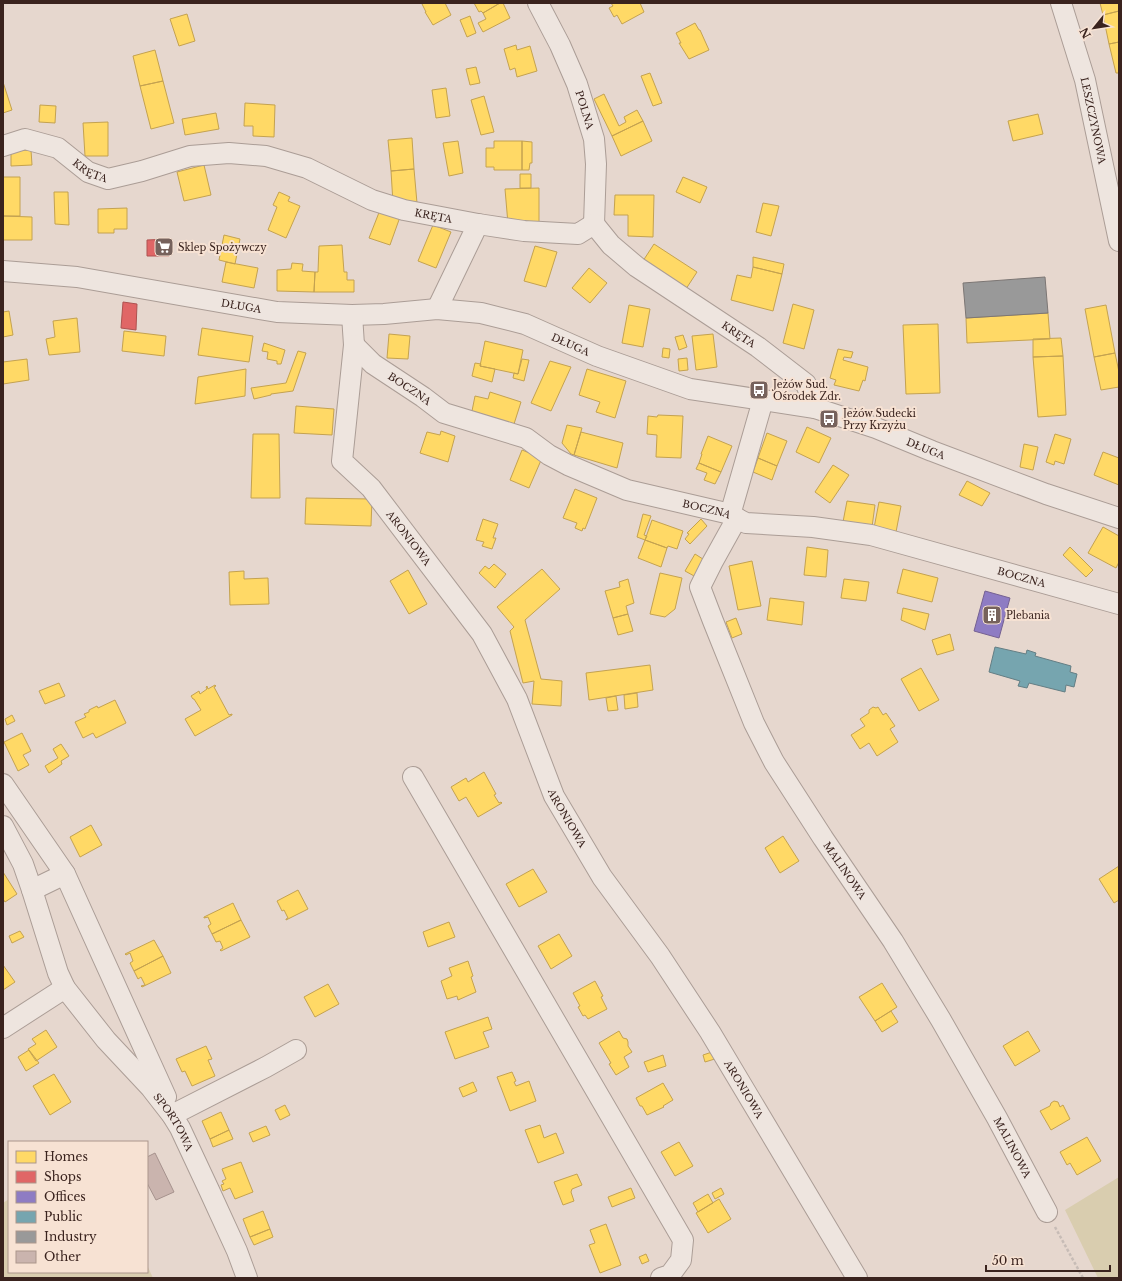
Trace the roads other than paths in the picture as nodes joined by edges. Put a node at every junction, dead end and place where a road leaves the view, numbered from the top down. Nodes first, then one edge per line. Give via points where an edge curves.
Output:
1 (538, 3) edge
2 (1061, 3) edge
3 (3, 146) edge
4 (478, 224) junction
5 (594, 224) junction
6 (1119, 241) edge
7 (3, 271) edge
8 (437, 309) junction
9 (352, 315) junction
10 (354, 345) junction
11 (763, 400) junction
12 (815, 408) junction
13 (733, 517) junction
14 (1119, 518) edge
15 (1119, 604) edge
16 (413, 776) dead end
17 (3, 784) edge
18 (3, 826) edge
19 (65, 874) junction
20 (32, 890) junction
21 (65, 988) junction
22 (3, 1028) edge
23 (296, 1050) dead end
24 (168, 1109) junction
25 (1048, 1212) road end
26 (247, 1278) edge
27 (661, 1278) edge
28 (857, 1278) edge

1 - 5 street, POLNA via 560,45 594,139
2 - 6 street, LESZCZYNOWA via 1085,80
3 - 4 street, KRĘTA via 25,139 58,148 88,172 108,179 190,156 229,153 266,156 307,168 372,200 404,210
4 - 5 street, KRĘTA via 524,231 578,234
4 - 8 street
5 - 12 street, KRĘTA via 611,245 637,267 758,347 806,384
7 - 9 street, DŁUGA via 78,277 277,312
8 - 9 street, DŁUGA
8 - 11 street, DŁUGA via 481,313 525,324 597,356 690,389
9 - 10 street
10 - 13 street, BOCZNA via 373,364 423,396 444,413 526,438 568,465 627,490 726,513
10 - 28 street, ARONIOWA via 342,461 371,488 482,634 517,699 554,796 602,877 660,956 710,1032
11 - 12 street, DŁUGA
11 - 13 street, MALINOWA via 741,476
12 - 14 street, DŁUGA via 876,428 1046,494
13 - 15 street, BOCZNA via 746,523 813,527 871,535
13 - 25 street, MALINOWA via 700,587 754,723 774,762 893,941 997,1118
16 - 27 street via 683,1240 681,1260 670,1275
17 - 19 street
18 - 20 street, SPORTOWA via 23,864
19 - 20 street
19 - 24 street via 166,1098
20 - 21 street, SPORTOWA
21 - 22 street
21 - 24 street, SPORTOWA via 106,1040
23 - 24 street via 266,1067
24 - 26 street, SPORTOWA via 180,1128 209,1190

